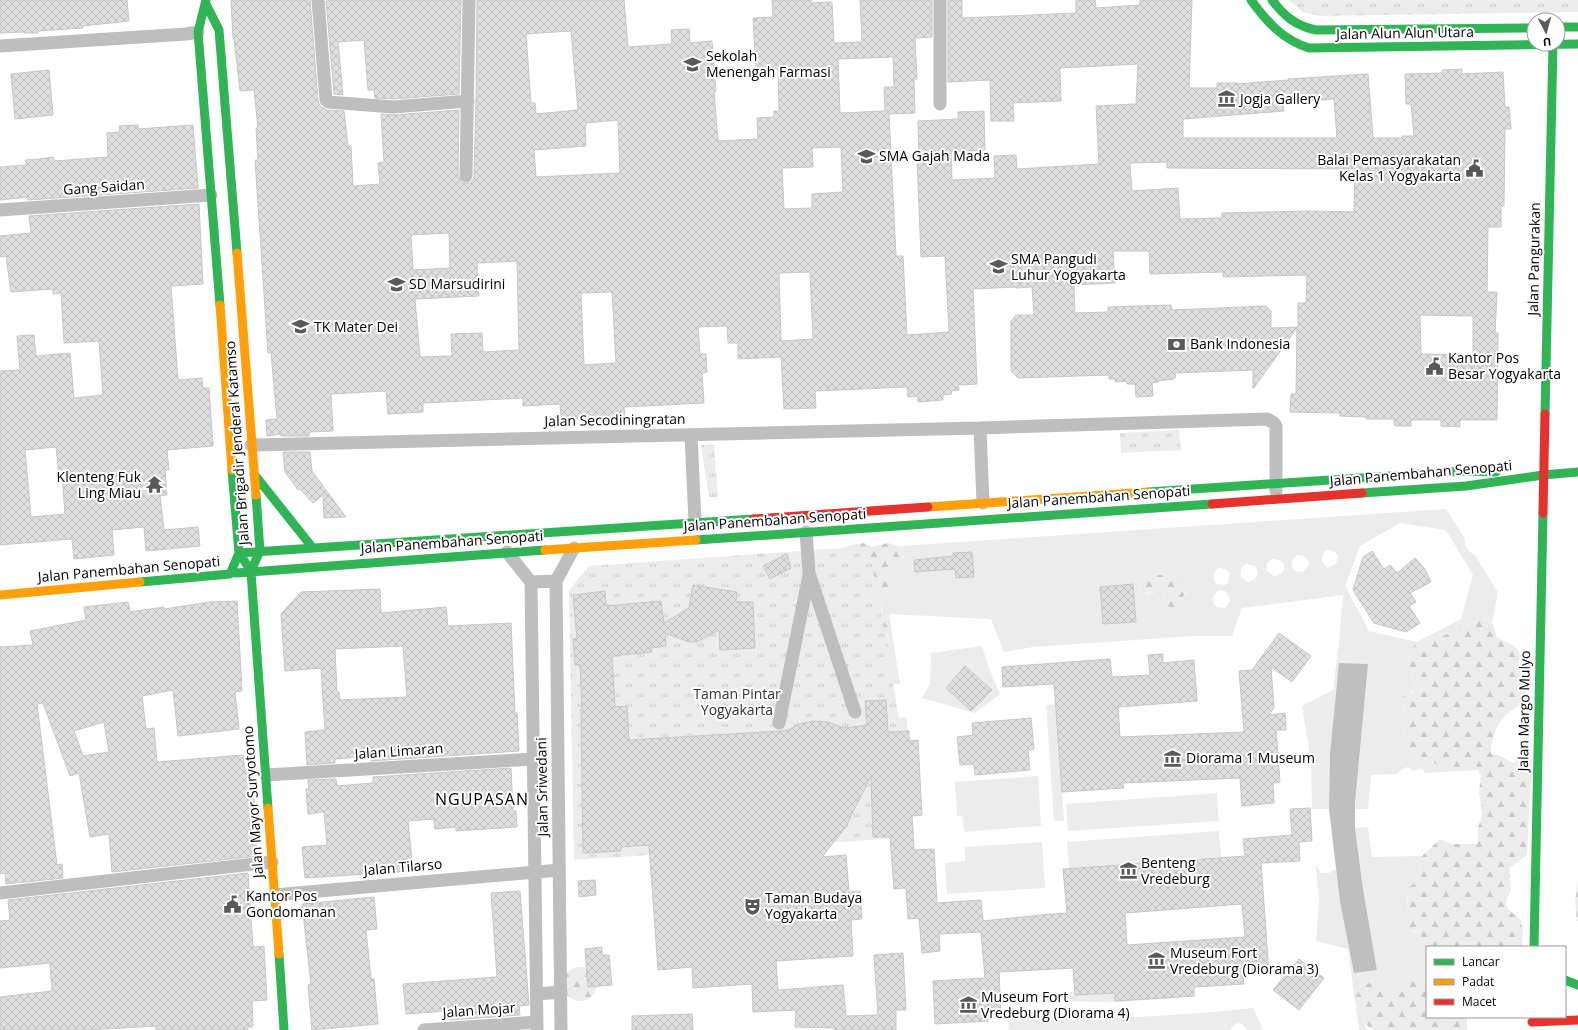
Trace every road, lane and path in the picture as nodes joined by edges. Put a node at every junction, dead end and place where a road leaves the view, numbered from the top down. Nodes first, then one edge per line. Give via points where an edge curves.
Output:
1 (318, 0) edge
2 (469, 0) edge
3 (940, 0) edge
4 (1251, 0) edge
5 (1272, 0) edge
6 (206, 2) edge
7 (1566, 27) edge
8 (1578, 27) edge
9 (1526, 28) edge
10 (1419, 29) junction
11 (198, 32) junction
12 (1526, 44) edge
13 (1566, 44) edge
14 (1578, 44) edge
15 (0, 46) edge
16 (1420, 46) junction
17 (1552, 52) edge
18 (468, 101) junction
19 (940, 104) dead end
20 (466, 176) dead end
21 (211, 195) junction
22 (0, 210) edge
23 (980, 428) junction
24 (691, 435) junction
25 (251, 445) junction
26 (1578, 472) edge
27 (254, 474) junction
28 (1543, 475) junction
29 (1276, 483) junction
30 (1276, 499) junction
31 (983, 503) junction
32 (695, 522) junction
33 (806, 532) junction
34 (312, 547) junction
35 (574, 548) junction
36 (260, 551) junction
37 (507, 552) junction
38 (239, 553) junction
39 (251, 572) junction
40 (809, 573) junction
41 (230, 574) junction
42 (556, 581) junction
43 (532, 582) junction
44 (0, 596) edge
45 (855, 712) dead end
46 (779, 723) dead end
47 (534, 759) junction
48 (266, 775) junction
49 (272, 862) junction
50 (559, 870) junction
51 (535, 873) junction
52 (0, 894) edge
53 (274, 895) junction
54 (1534, 946) edge
55 (1566, 980) edge
56 (1578, 985) edge
57 (561, 992) junction
58 (537, 994) junction
59 (1578, 1020) edge
60 (1532, 1023) edge
61 (537, 1026) edge
62 (284, 1030) edge
63 (424, 1030) edge
64 (561, 1030) edge

1 - 18 street via 328,102 393,107
2 - 18 street
3 - 19 street
4 - 16 main road, Jalan Alun Alun Utara via 1276,30 1302,47
5 - 10 main road, Jalan Alun Alun Utara via 1290,21 1309,29
6 - 11 main road, Jalan Brigadir Jenderal Katamso
6 - 25 main road, Jalan Brigadir Jenderal Katamso via 219,30
7 - 8 main road
9 - 10 main road, Jalan Alun Alun Utara
10 - 16 main road
11 - 15 street
11 - 21 main road, Jalan Brigadir Jenderal Katamso
12 - 16 main road, Jalan Alun Alun Utara
13 - 14 main road, Jalan Alun Alun Utara
17 - 28 main road, Jalan Pangurakan
18 - 20 street
21 - 22 street, Gang Saidan
21 - 38 main road, Jalan Brigadir Jenderal Katamso
23 - 24 street, Jalan Secodiningratan
23 - 29 street, Jalan Secodiningratan via 1267,419 1276,426
23 - 31 street
24 - 25 street, Jalan Secodiningratan
24 - 32 street
25 - 27 main road, Jalan Brigadir Jenderal Katamso
26 - 28 main road
27 - 34 main road
27 - 36 main road, Jalan Brigadir Jenderal Katamso
28 - 29 main road, Jalan Panembahan Senopati via 1465,470
28 - 30 main road, Jalan Panembahan Senopati via 1466,486
28 - 54 main road, Jalan Margo Mulyo
29 - 30 street
29 - 31 main road, Jalan Panembahan Senopati
30 - 33 main road, Jalan Panembahan Senopati
31 - 32 main road, Jalan Panembahan Senopati
32 - 34 main road, Jalan Panembahan Senopati
33 - 35 main road, Jalan Panembahan Senopati
33 - 40 street
34 - 36 main road, Jalan Panembahan Senopati
35 - 37 main road, Jalan Panembahan Senopati
35 - 42 street, Jalan Sriwedani
36 - 38 main road, Jalan Panembahan Senopati
36 - 39 main road, Jalan Brigadir Jenderal Katamso
37 - 39 main road, Jalan Panembahan Senopati
37 - 43 street
38 - 39 main road, Jalan Brigadir Jenderal Katamso
38 - 41 main road
39 - 41 main road, Jalan Panembahan Senopati
39 - 48 main road, Jalan Mayor Suryotomo
40 - 45 street
40 - 46 street
41 - 44 main road, Jalan Panembahan Senopati
42 - 43 street
42 - 50 street, Jalan Sriwedani
43 - 47 street, Jalan Sriwedani
47 - 48 street, Jalan Limaran
47 - 51 street, Jalan Sriwedani
48 - 49 main road, Jalan Mayor Suryotomo
49 - 52 street
49 - 53 main road, Jalan Mayor Suryotomo
50 - 51 street, Jalan Tilarso
50 - 57 street, Jalan Sriwedani
51 - 53 street, Jalan Tilarso
51 - 58 street, Jalan Sriwedani
53 - 62 main road, Jalan Mayor Suryotomo
55 - 56 main road
57 - 58 street
57 - 64 street, Jalan Sriwedani
58 - 61 street, Jalan Sriwedani
59 - 60 main road
61 - 63 street, Jalan Mojar

